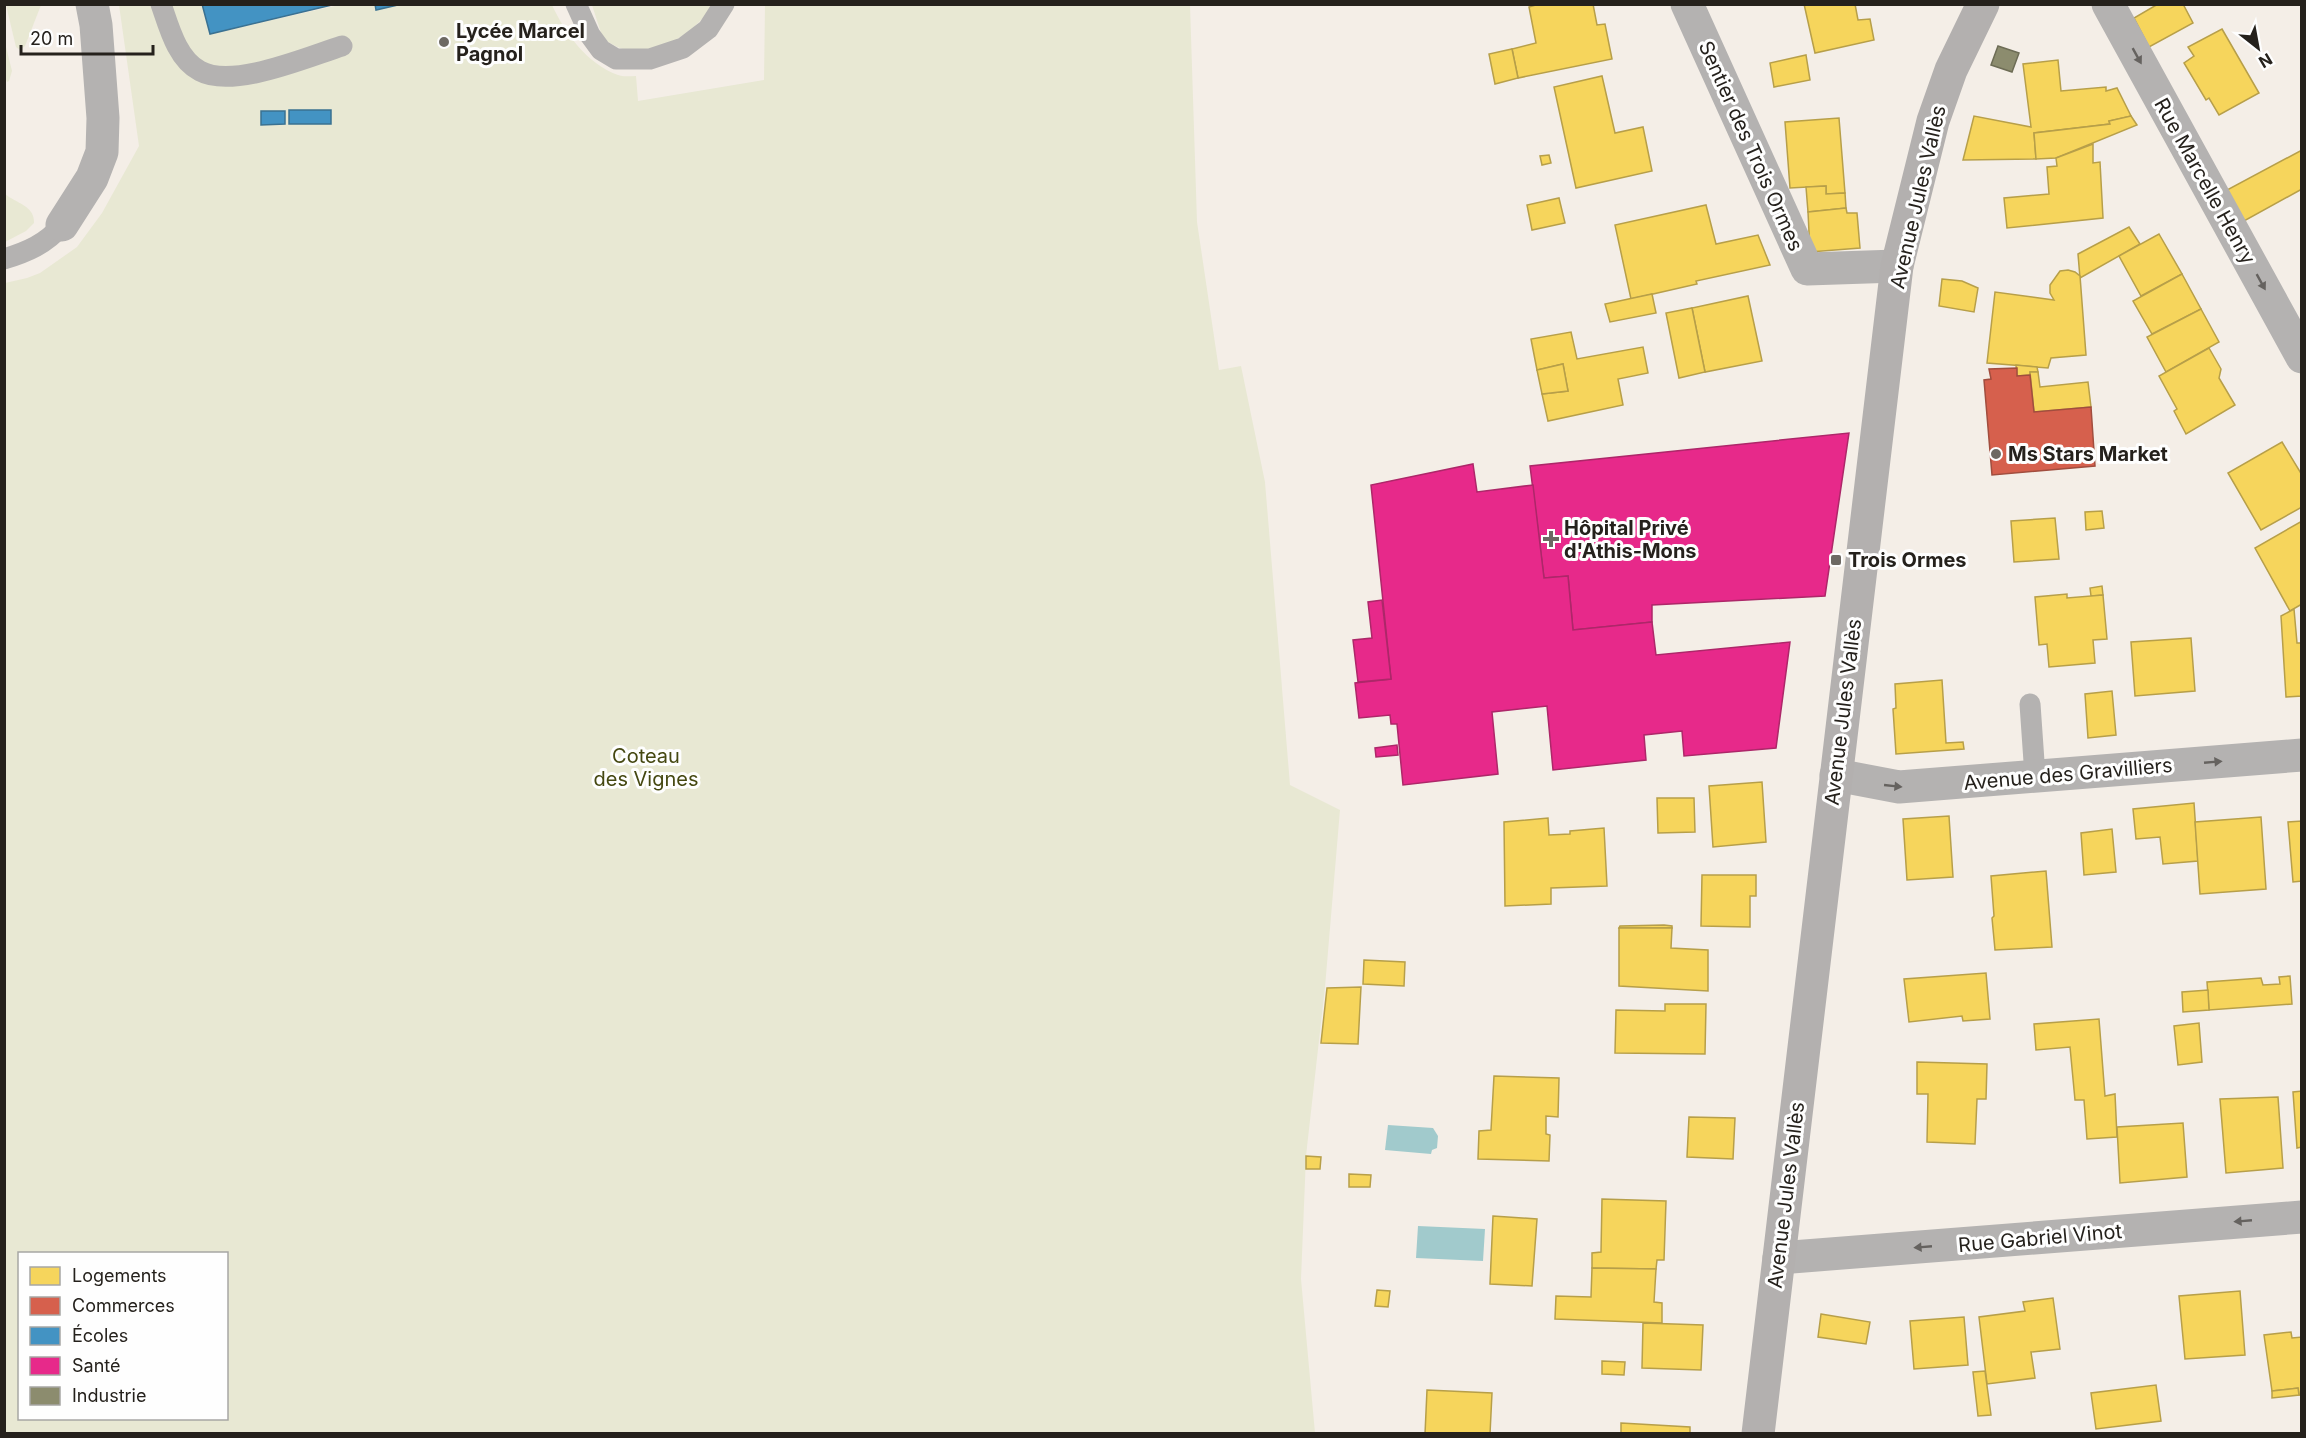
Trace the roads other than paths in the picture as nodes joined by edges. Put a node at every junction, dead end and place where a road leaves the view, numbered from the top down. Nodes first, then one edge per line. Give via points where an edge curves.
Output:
1 (92, 4) edge
2 (161, 4) edge
3 (576, 4) edge
4 (724, 4) edge
5 (1687, 4) edge
6 (1983, 4) edge
7 (2108, 4) edge
8 (342, 46) dead end
9 (62, 225) joint
10 (4, 260) edge
11 (1897, 266) junction
12 (2301, 357) edge
13 (2030, 704) dead end
14 (2301, 755) edge
15 (1836, 775) junction
16 (2035, 776) junction
17 (2301, 1217) edge
18 (1779, 1258) junction
19 (1758, 1434) edge

1 - 9 street via 103,118 102,152 92,178
2 - 8 lane via 183,55 200,71 222,78 246,76
3 - 4 lane via 601,50 616,59 650,59 683,48 708,28
5 - 11 street, Sentier des Trois Ormes via 1807,269
6 - 11 main road, Avenue Jules Vallès via 1951,69 1933,121
7 -> 12 street, Rue Marcelle Henry
9 - 10 lane via 45,242
11 - 15 main road, Avenue Jules Vallès
13 - 16 lane
16 -> 14 street, Avenue des Gravilliers
15 -> 16 street, Avenue des Gravilliers via 1899,787
15 - 18 main road, Avenue Jules Vallès
17 -> 18 street, Rue Gabriel Vinot
18 - 19 main road, Avenue Jules Vallès

